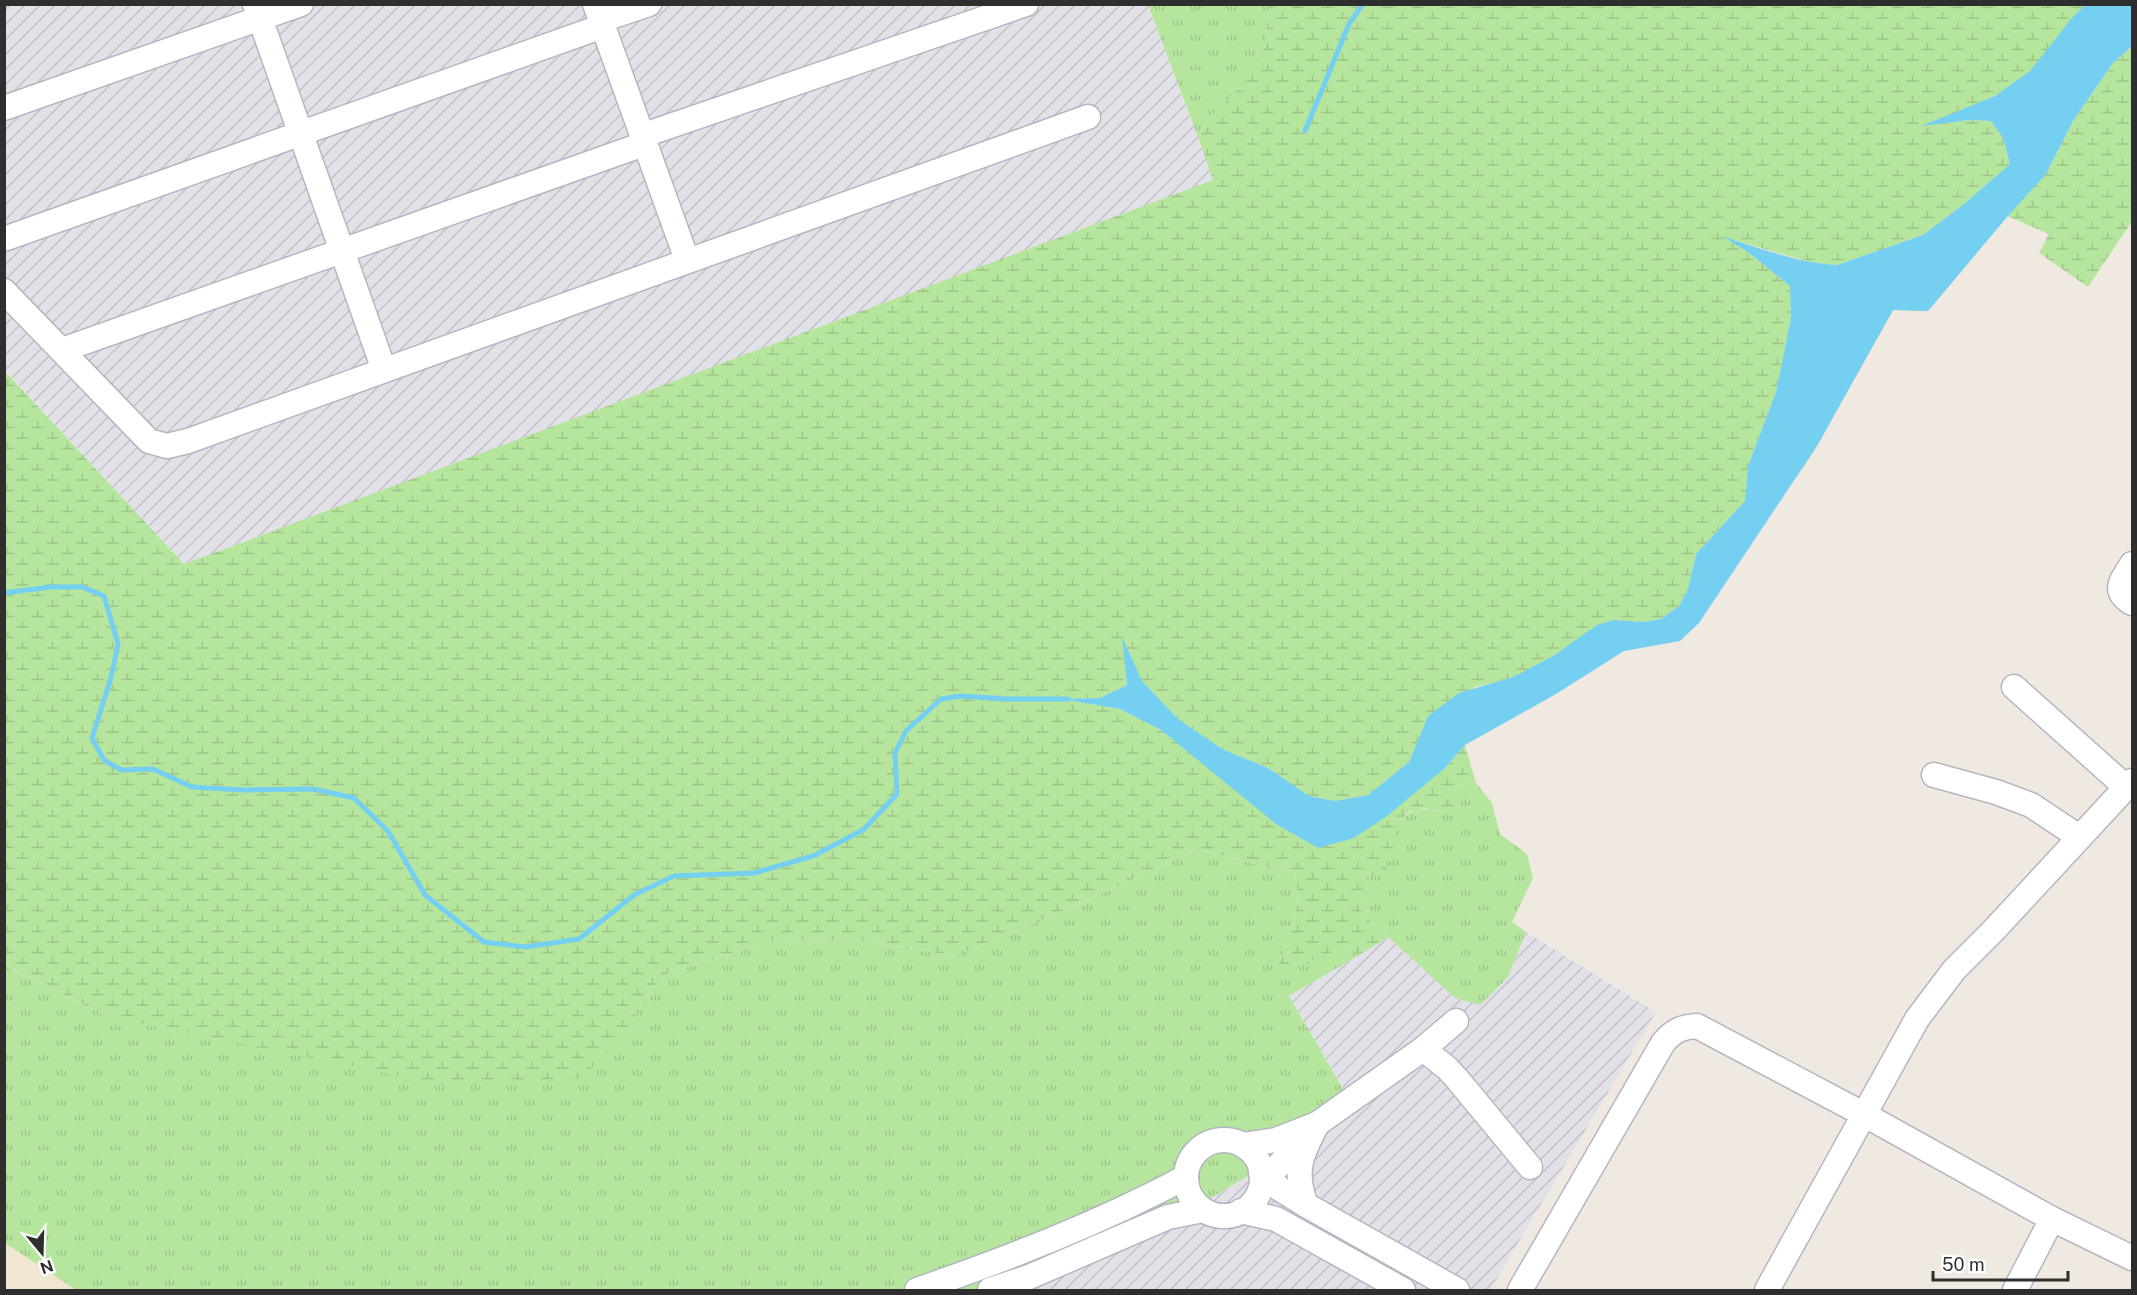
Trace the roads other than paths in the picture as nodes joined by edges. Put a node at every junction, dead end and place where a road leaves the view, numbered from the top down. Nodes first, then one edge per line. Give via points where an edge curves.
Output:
1 (301, 4) edge
2 (649, 4) edge
3 (1026, 4) edge
4 (258, 12) edge
5 (599, 17) edge
6 (4, 108) edge
7 (1088, 117) dead end
8 (300, 132) junction
9 (642, 140) junction
10 (4, 239) edge
11 (342, 252) junction
12 (687, 261) junction
13 (4, 291) edge
14 (62, 350) junction
15 (384, 370) junction
16 (2133, 564) edge
17 (2133, 603) edge
18 (2014, 687) dead end
19 (1934, 775) dead end
20 (2130, 785) edge
21 (2079, 837) junction
22 (1456, 1021) dead end
23 (1423, 1049) junction
24 (1865, 1115) junction
25 (1317, 1124) junction
26 (1243, 1145) junction
27 (1530, 1167) dead end
28 (1264, 1176) junction
29 (1186, 1177) junction
30 (1306, 1205) junction
31 (1203, 1210) junction
32 (1241, 1211) junction
33 (2052, 1219) junction
34 (2133, 1258) edge
35 (1029, 1284) edge
36 (917, 1290) edge
37 (990, 1290) edge
38 (1403, 1290) edge
39 (1457, 1290) edge
40 (1520, 1290) edge
41 (1767, 1290) edge
42 (2015, 1290) edge

1 - 4 street
2 - 5 street
3 - 9 street
4 - 6 street
4 - 8 street
5 - 8 street
5 - 9 street
7 - 12 street
8 - 10 street
8 - 11 street
9 - 11 street
9 - 12 street
11 - 14 street
11 - 15 street
12 - 15 street
13 - 14 street
14 - 15 street via 149,441 166,446
16 - 17 street via 2119,591
18 - 20 street
19 - 21 street via 2031,805
20 - 21 street
21 - 24 street via 1954,970 1917,1019
22 - 23 street
23 - 25 street
23 - 27 street via 1452,1074
24 - 33 street
24 - 40 street via 1697,1026 1672,1032
24 - 41 street
25 - 26 street via 1276,1140
25 - 28 street
25 - 30 street via 1298,1171
26 - 28 street via 1254,1155
26 - 29 street via 1220,1140 1205,1145 1193,1155
28 - 30 street
28 - 32 street via 1257,1196
29 - 31 street via 1188,1192
29 - 36 street via 1019,1254
30 - 39 street
31 - 32 street via 1218,1215
31 - 35 street via 1168,1217
32 - 38 street via 1276,1219
33 - 34 street
33 - 42 street
35 - 37 street

